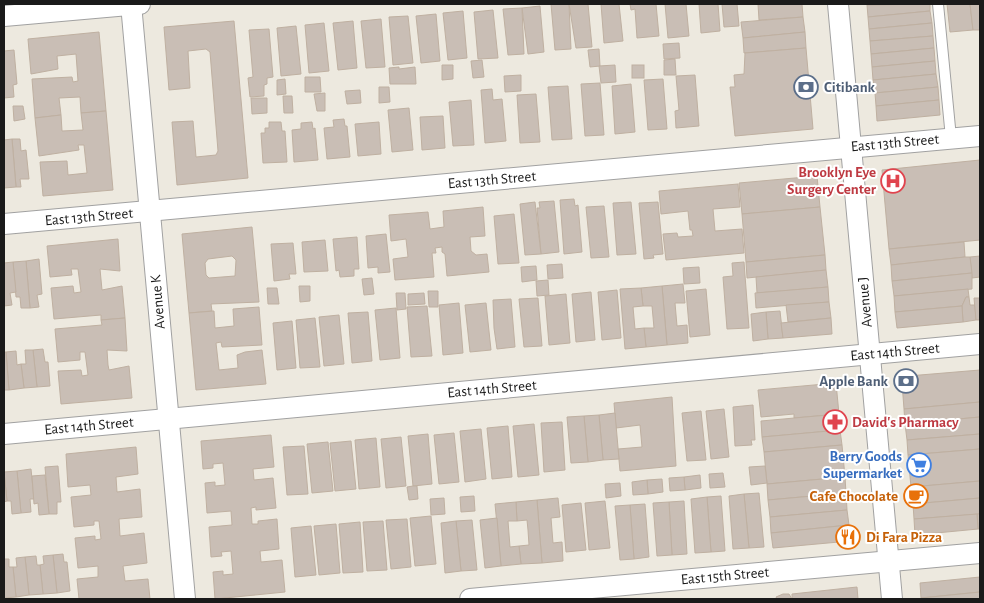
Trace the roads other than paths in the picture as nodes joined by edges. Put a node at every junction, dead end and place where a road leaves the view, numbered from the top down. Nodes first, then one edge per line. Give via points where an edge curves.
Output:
1 (134, 4) edge
2 (838, 4) edge
3 (938, 4) edge
4 (4, 16) edge
5 (980, 136) edge
6 (951, 138) junction
7 (851, 147) junction
8 (150, 211) junction
9 (4, 224) edge
10 (980, 344) edge
11 (870, 355) junction
12 (168, 418) junction
13 (4, 434) edge
14 (980, 553) edge
15 (888, 561) junction
16 (185, 599) edge
17 (470, 599) edge
18 (892, 599) edge

1 - 4 street
1 - 8 street, Avenue K
2 - 7 street, Avenue J
3 - 6 lane
5 - 6 street, East 13th Street
6 - 7 street, East 13th Street
7 - 8 street, East 13th Street
7 - 11 street, Avenue J
8 - 9 street, East 13th Street
8 - 12 street, Avenue K
10 - 11 street, East 14th Street
11 - 12 street, East 14th Street
11 - 15 street, Avenue J
12 - 13 street, East 14th Street
12 - 16 street, Avenue K
14 - 15 street, East 15th Street
15 - 17 street, East 15th Street
15 - 18 street, Avenue J

